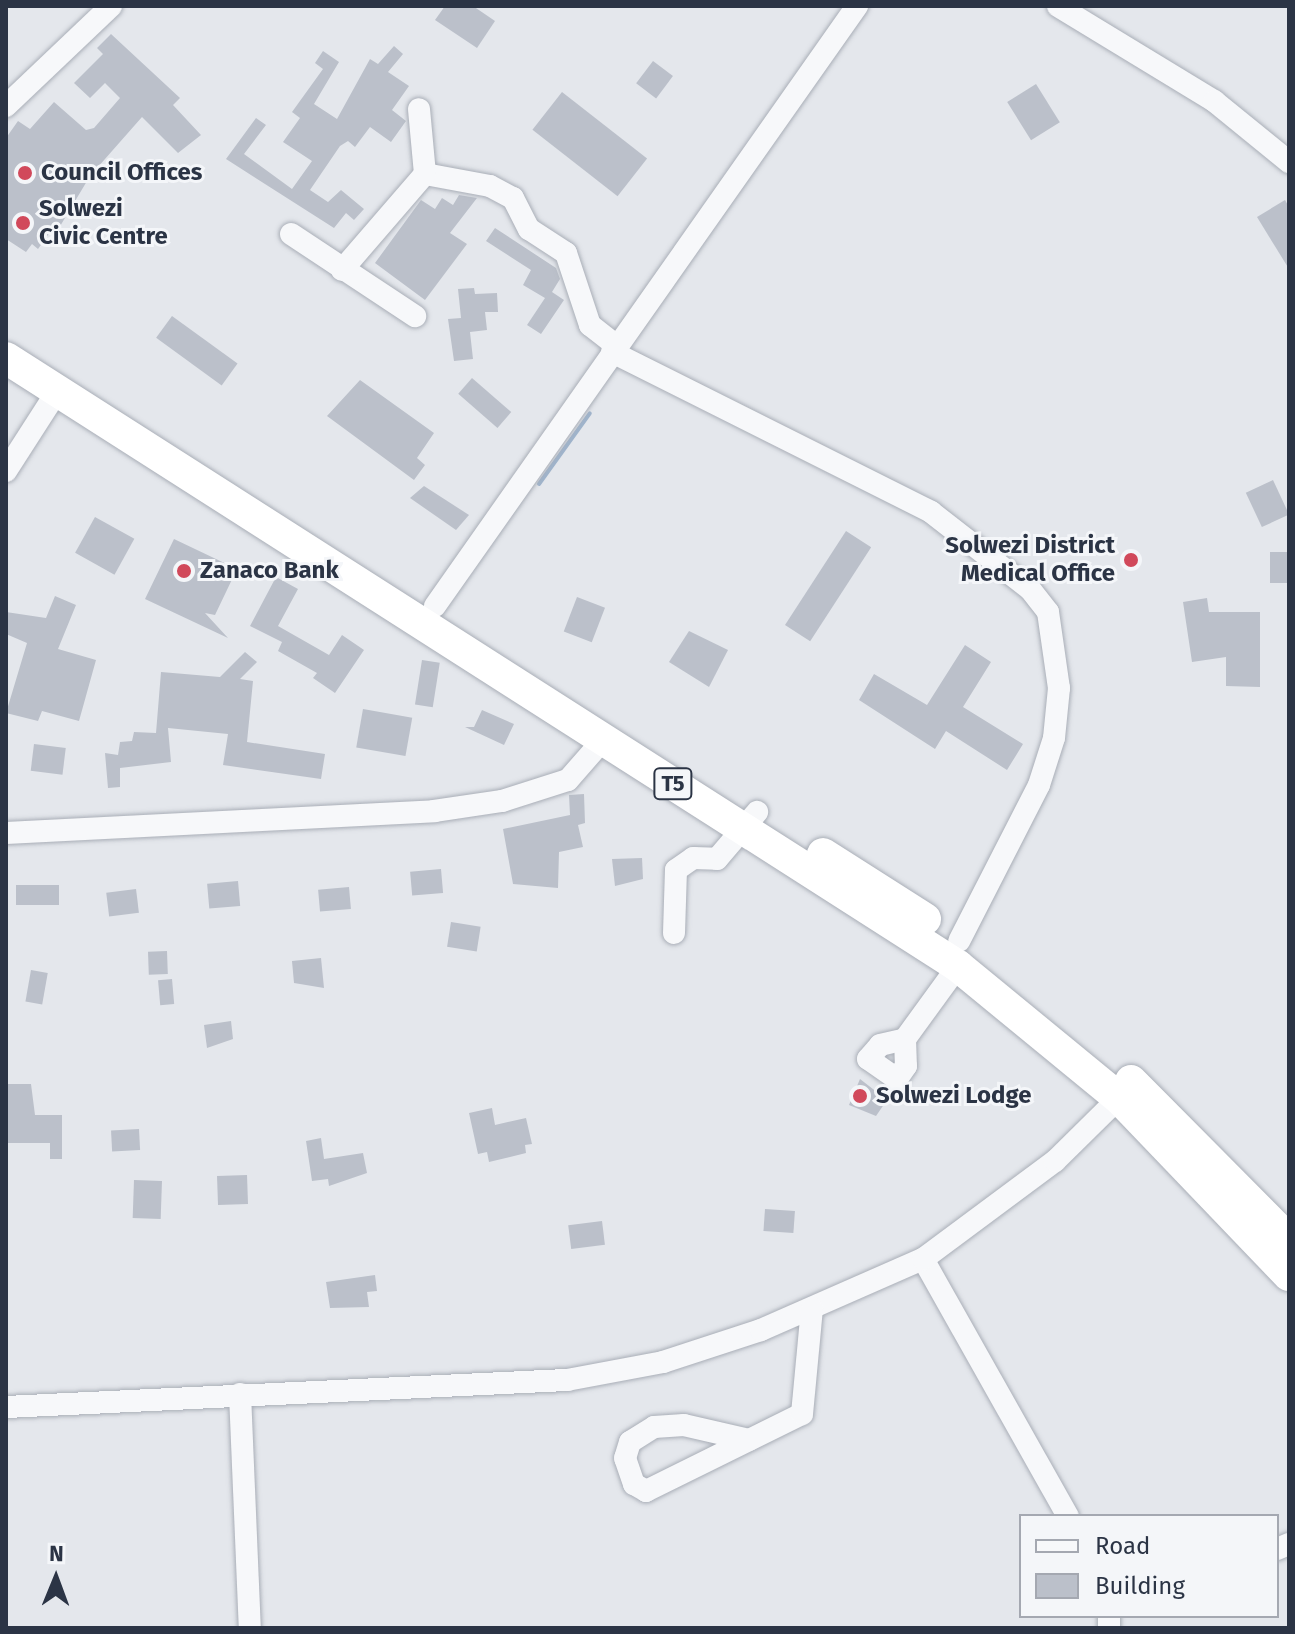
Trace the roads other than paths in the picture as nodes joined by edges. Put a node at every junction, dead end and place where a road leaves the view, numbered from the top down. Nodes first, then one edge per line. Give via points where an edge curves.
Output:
1 (111, 6) edge
2 (857, 6) edge
3 (1058, 6) edge
4 (6, 106) edge
5 (419, 109) dead end
6 (1289, 162) edge
7 (425, 174) junction
8 (291, 234) dead end
9 (342, 270) junction
10 (415, 316) dead end
11 (6, 336) edge
12 (614, 349) junction
13 (6, 358) edge
14 (58, 390) junction
15 (6, 471) edge
16 (435, 606) junction
17 (603, 740) junction
18 (750, 820) junction
19 (6, 833) edge
20 (674, 933) dead end
21 (959, 954) junction
22 (905, 1039) dead end
23 (1126, 1091) junction
24 (1289, 1240) edge
25 (923, 1259) junction
26 (1289, 1275) edge
27 (812, 1308) junction
28 (240, 1394) junction
29 (6, 1407) edge
30 (749, 1440) junction
31 (1067, 1514) edge
32 (250, 1628) edge

1 - 4 street
2 - 12 street
3 - 6 street via 1214,101
5 - 7 street
7 - 9 street
7 - 12 street via 490,186 513,198 529,229 566,253 590,325
8 - 9 street
9 - 10 street
11 - 16 highway, T5
12 - 16 street
12 - 21 street via 931,512 1030,589 1048,612 1059,688 1054,738 1039,785
13 - 14 highway, T5
14 - 15 street
14 - 17 highway, T5
16 - 18 highway, T5
17 - 18 highway, T5
17 - 19 street via 568,780 502,801 434,811
18 - 20 street via 717,859 693,858 676,870
18 - 21 highway, T5
21 - 22 street
21 - 23 highway, T5
23 - 24 highway, T5
23 - 25 street via 1055,1161
23 - 26 highway, T5
25 - 27 street
25 - 31 street
27 - 28 street via 663,1362 567,1380
27 - 30 street via 802,1414
28 - 29 street
28 - 32 street
30 - 30 street via 646,1491 634,1484 625,1458 630,1442 654,1427 684,1425

